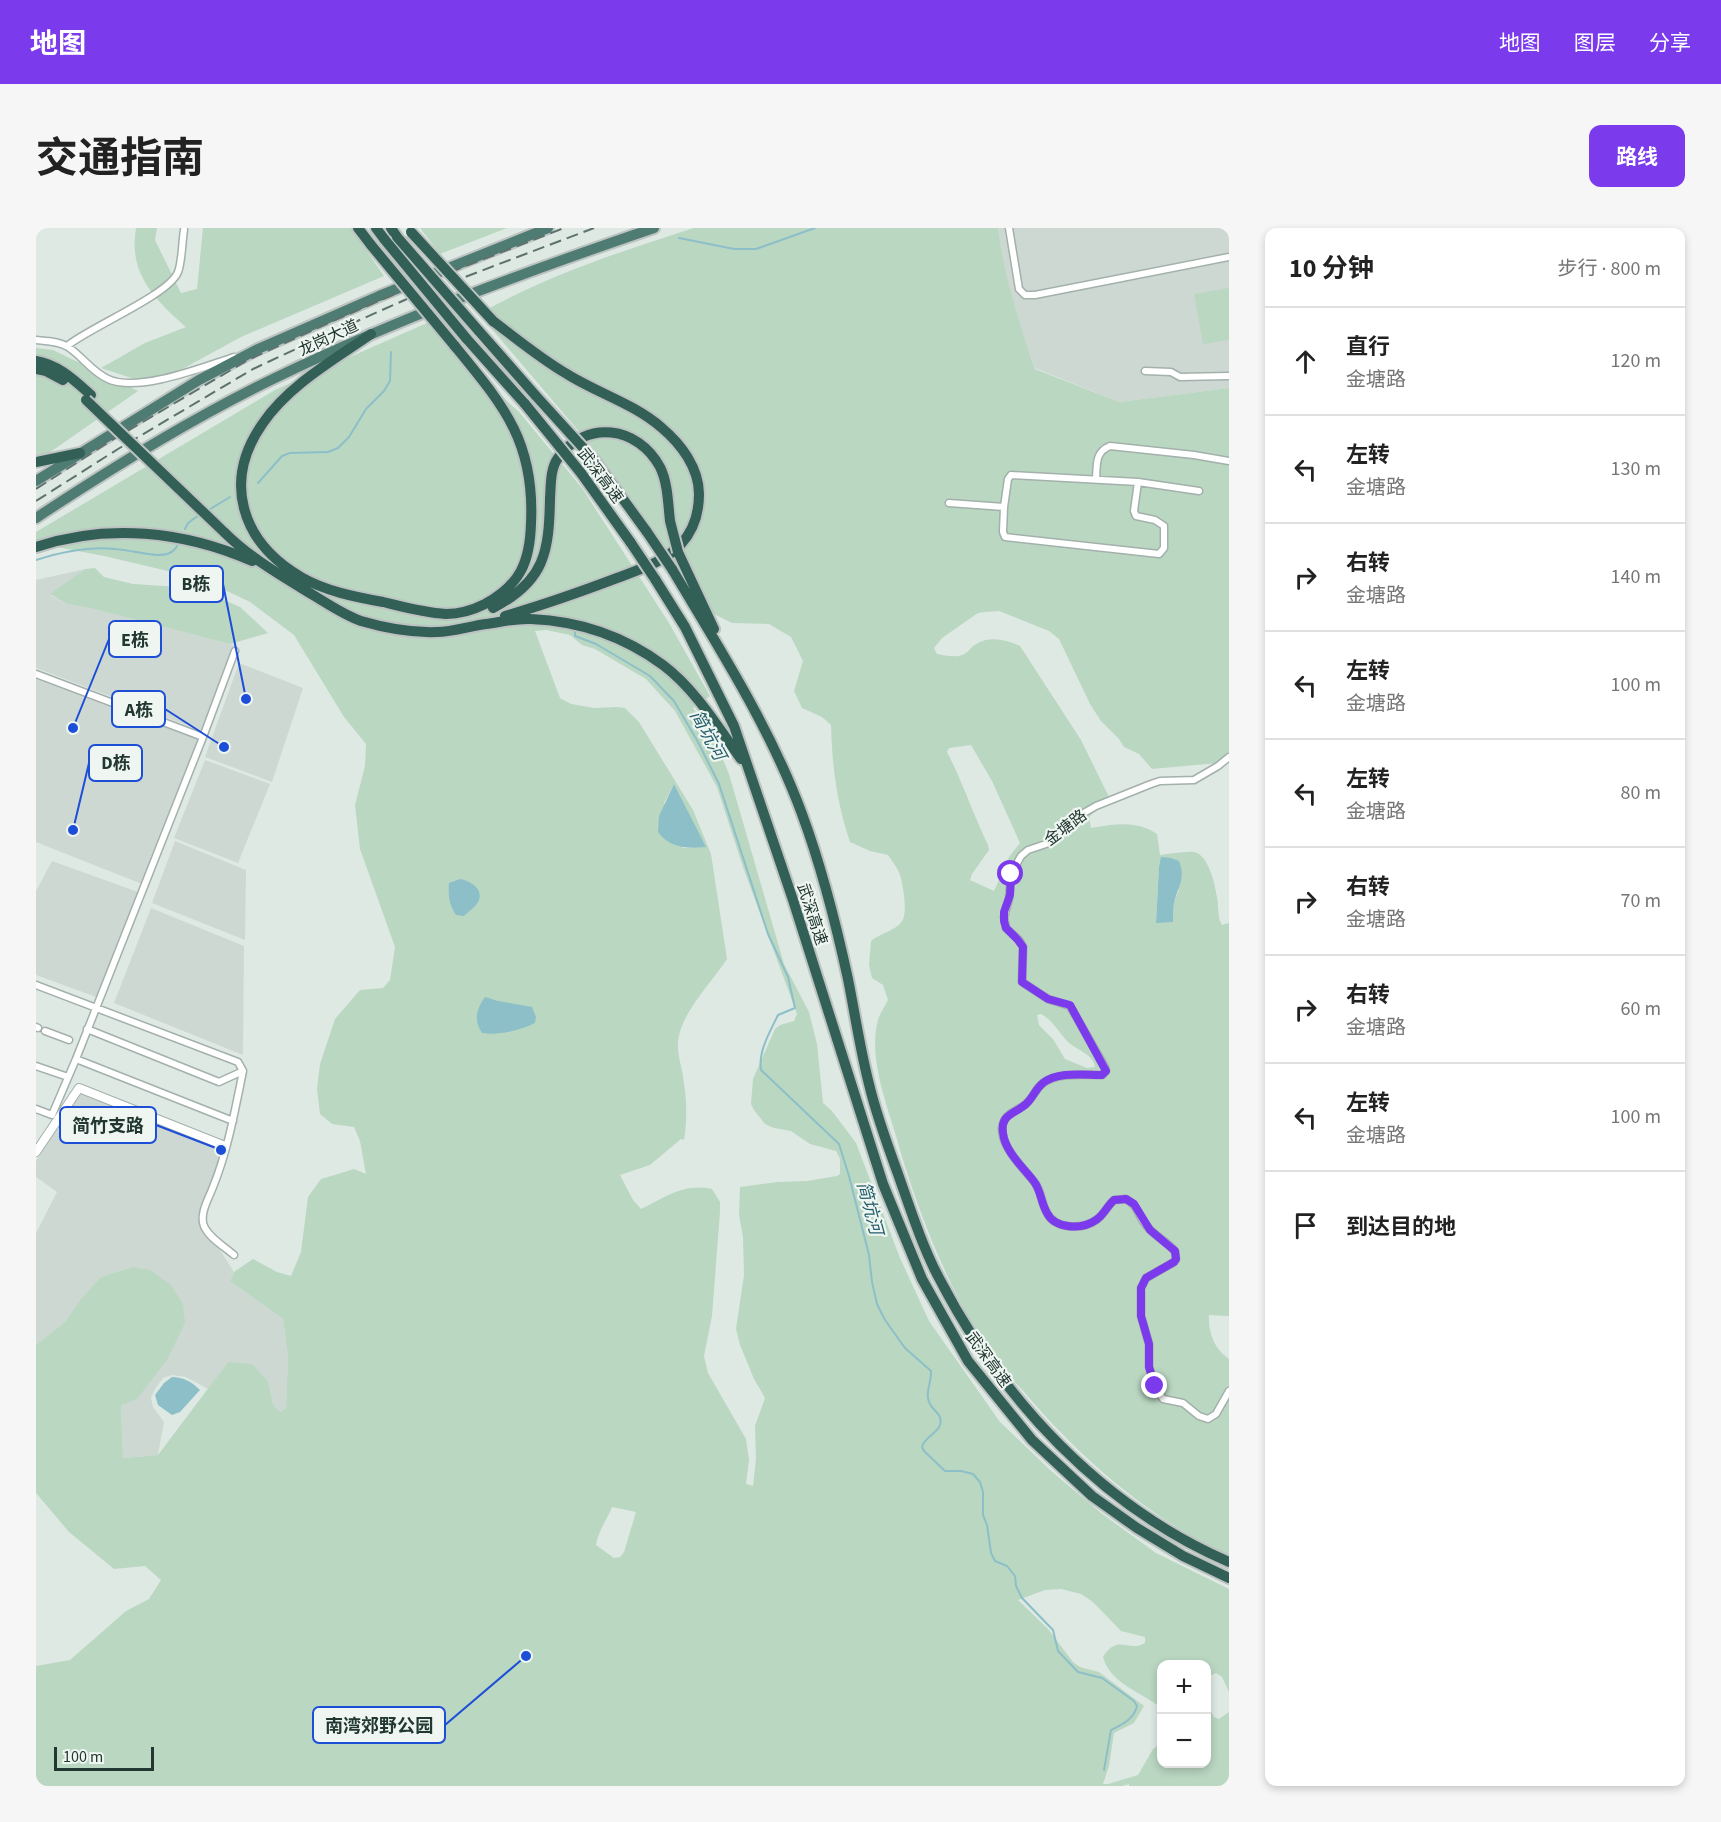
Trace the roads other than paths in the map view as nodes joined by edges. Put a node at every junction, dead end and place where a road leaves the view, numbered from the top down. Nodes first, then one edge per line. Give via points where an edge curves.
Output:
1 (358, 228) edge
2 (376, 228) edge
3 (548, 228) edge
4 (654, 228) edge
5 (1009, 228) edge
6 (184, 230) dead end
7 (410, 230) edge
8 (394, 232) edge
9 (1229, 257) edge
10 (371, 334) junction
11 (36, 340) edge
12 (67, 346) junction
13 (258, 349) junction
14 (36, 361) edge
15 (36, 369) edge
16 (1145, 371) dead end
17 (1229, 376) edge
18 (88, 398) junction
19 (80, 453) junction
20 (1229, 461) edge
21 (36, 462) edge
22 (1096, 479) junction
23 (36, 480) edge
24 (1138, 482) junction
25 (1199, 491) dead end
26 (949, 502) dead end
27 (1004, 507) junction
28 (36, 518) edge
29 (226, 530) junction
30 (36, 548) edge
31 (277, 573) junction
32 (301, 577) junction
33 (446, 614) junction
34 (485, 624) junction
35 (235, 651) dead end
36 (728, 662) junction
37 (36, 674) edge
38 (203, 737) junction
39 (1229, 757) edge
40 (749, 769) junction
41 (36, 985) edge
42 (98, 1007) junction
43 (40, 1029) edge
44 (87, 1029) junction
45 (75, 1042) junction
46 (76, 1059) junction
47 (36, 1066) edge
48 (243, 1071) junction
49 (68, 1077) junction
50 (36, 1109) edge
51 (232, 1121) junction
52 (225, 1146) junction
53 (36, 1152) edge
54 (234, 1255) dead end
55 (1229, 1391) edge
56 (1229, 1562) edge
57 (1229, 1578) edge

1 - 33 highway, bridge via 506,411 529,473 531,540 515,582 501,596 477,608
2 - 40 highway, 武深高速, bridge via 581,472 631,543 690,637 734,726
3 - 13 highway, 龙岗大道
4 - 10 highway, 龙岗大道 via 522,273
5 - 9 street via 1019,289 1025,295
6 - 12 street via 178,272 170,283
7 - 34 highway, bridge via 493,321 568,375 661,426 690,462 699,487 697,513 690,532 667,556 556,601
8 - 36 highway, 武深高速, bridge via 596,462 672,569
10 - 28 highway, 龙岗大道 via 273,379 166,436
10 - 32 highway via 279,403 252,441 246,457 240,491 250,527 272,555
11 - 12 street
12 - 13 street via 109,380 134,384
13 - 19 highway, 龙岗大道
14 - 18 highway via 61,370
15 - 18 highway via 57,375
16 - 17 street via 1171,372 1180,377
18 - 29 highway, bridge
19 - 21 highway
19 - 23 highway, 龙岗大道
20 - 22 street via 1110,446 1098,455
22 - 24 street
22 - 27 street via 1011,475
24 - 25 street
24 - 27 street via 1136,516 1164,526 1164,548 1159,554 1005,537
26 - 27 street
29 - 31 highway
29 - 32 highway via 266,559
30 - 31 highway via 96,534 172,536 232,552
31 - 34 highway via 344,614 370,623 440,633
32 - 33 highway via 353,596
33 - 36 highway, bridge via 491,609 532,578 546,549 552,474 557,460 566,448 590,434 609,431 637,442 661,469 678,552
34 - 40 highway via 529,619 565,622 632,645 664,666 689,690
35 - 38 street
36 - 56 highway, 武深高速 via 768,736 802,814 837,930 869,1086 909,1204 937,1275 957,1312 1021,1404 1088,1473 1168,1530
37 - 38 street
38 - 42 street
39 - 55 street, 金塘路 via 1194,780 1161,781 1096,806 1046,844 1024,853 1015,864 1004,921 1023,947 1022,982 1048,999 1070,1005 1106,1071 1102,1075 1045,1081 1027,1103 1008,1115 1002,1129 1009,1148 1038,1188 1045,1210 1055,1222 1066,1226 1088,1224 1114,1200 1126,1199 1134,1204 1150,1230 1175,1251 1174,1262 1146,1278 1141,1288 1149,1367 1160,1396 1168,1402 1183,1403 1208,1419 1216,1414
40 - 57 highway, 武深高速 via 883,1184 922,1279 968,1361 1032,1440 1092,1496 1183,1556
41 - 42 street
42 - 44 street
42 - 48 street via 238,1062
43 - 45 street
44 - 45 street
44 - 48 street via 219,1082
45 - 46 street
46 - 49 street
46 - 51 street
47 - 49 street
48 - 51 street
49 - 50 street via 52,1115
51 - 52 street
52 - 53 street via 79,1088
52 - 54 street via 225,1158 204,1210 204,1226

